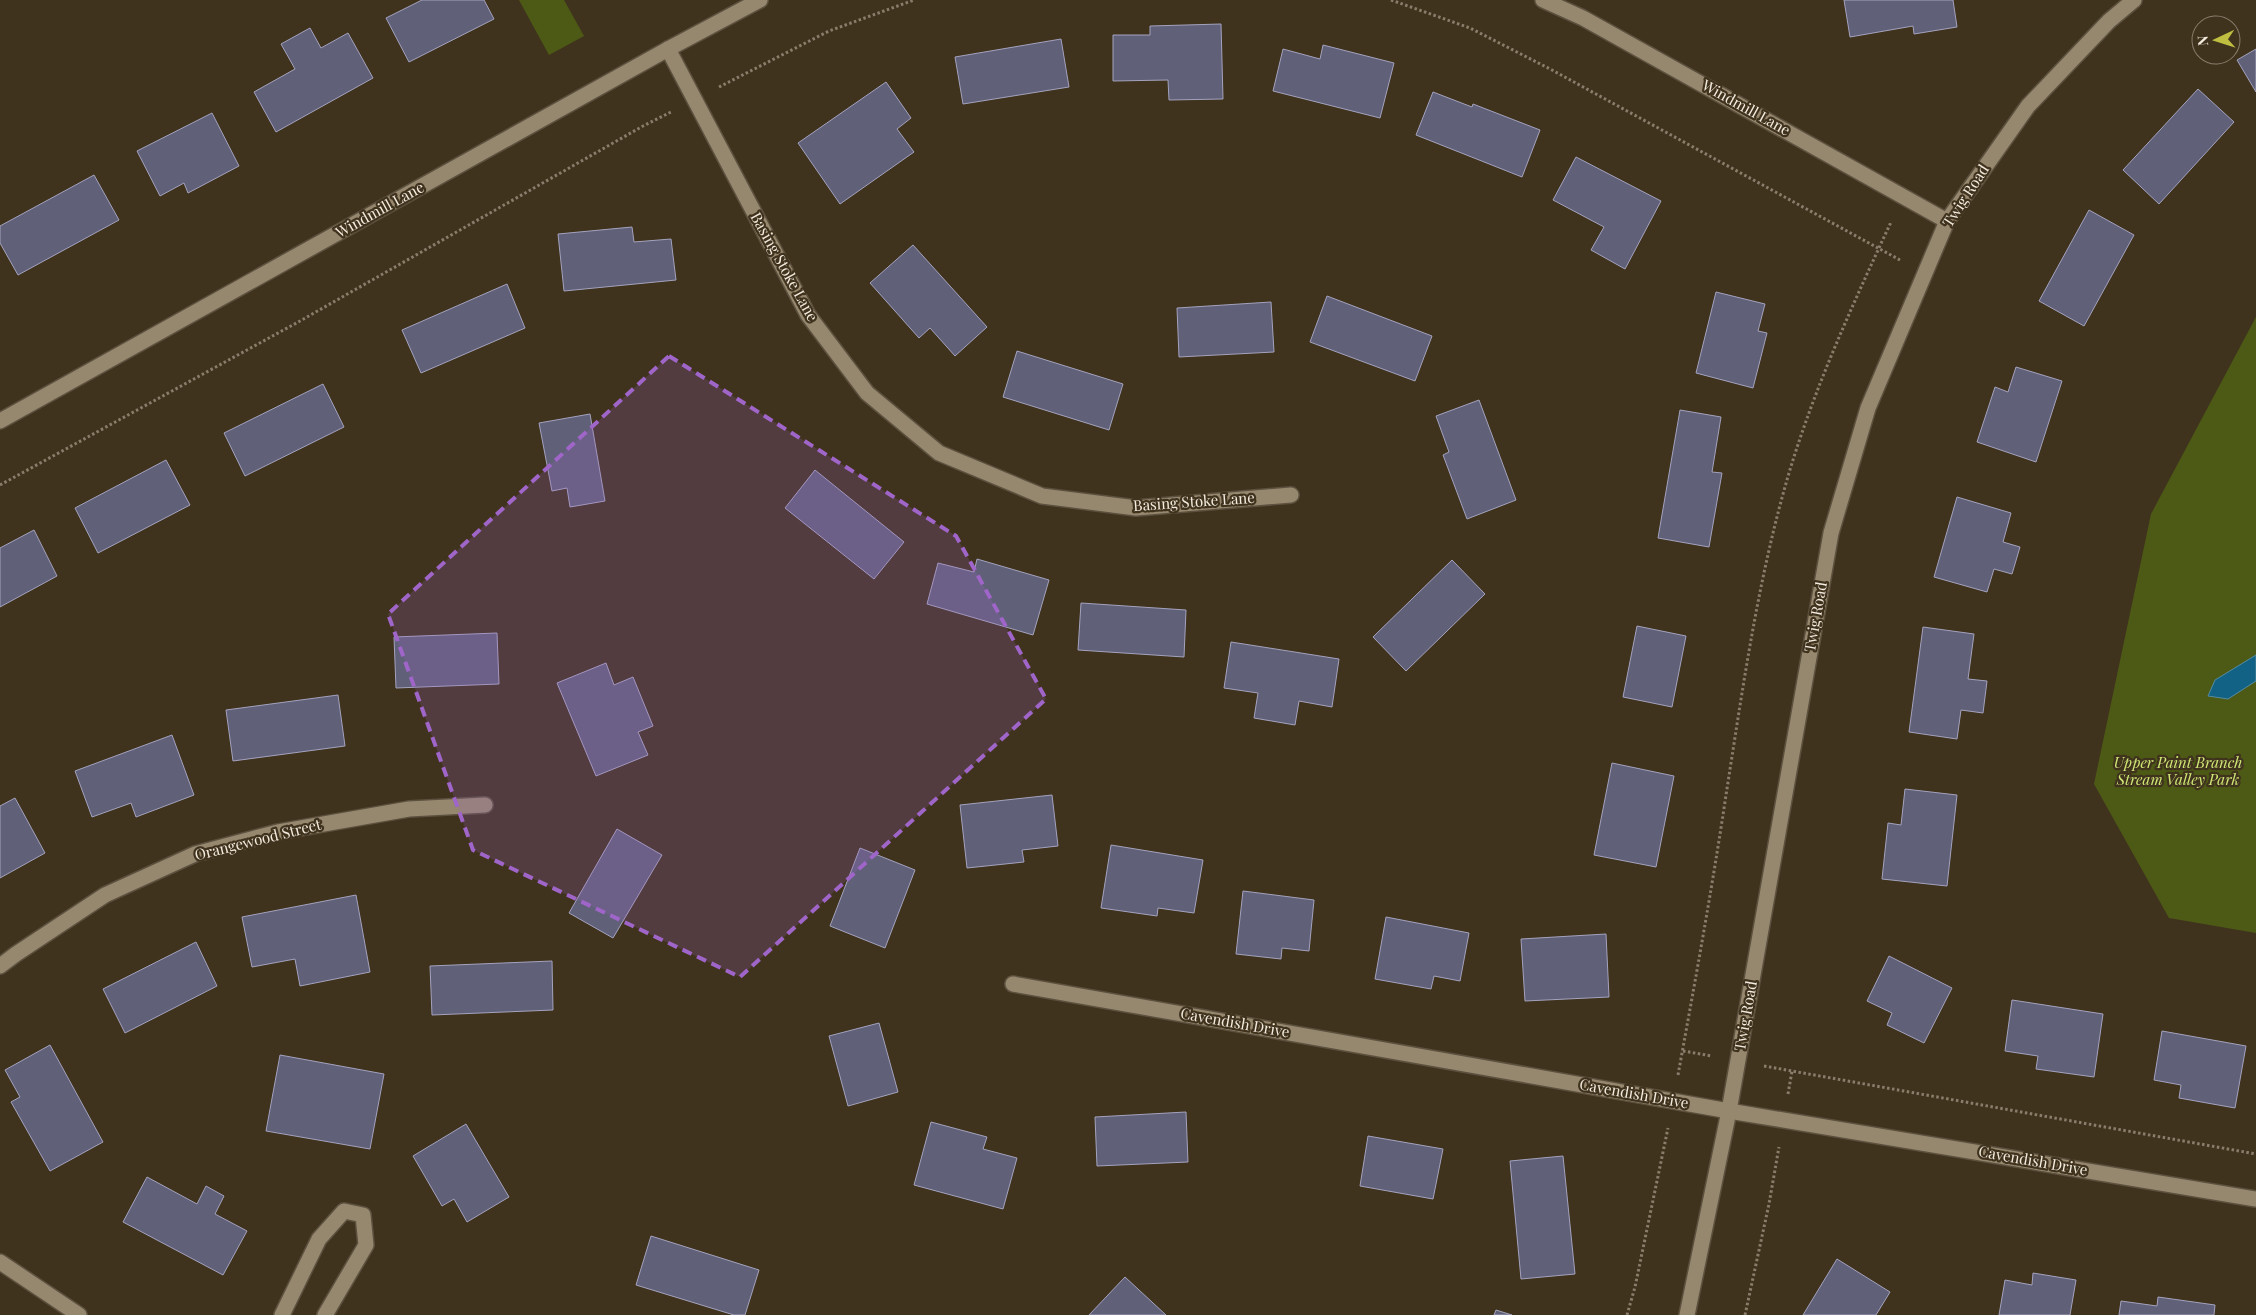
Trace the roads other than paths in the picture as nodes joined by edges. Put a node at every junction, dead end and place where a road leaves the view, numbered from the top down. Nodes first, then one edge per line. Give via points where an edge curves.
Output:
1 (760, 0) edge
2 (1543, 0) edge
3 (2134, 0) edge
4 (668, 49) junction
5 (1947, 220) junction
6 (0, 421) edge
7 (1291, 495) dead end
8 (484, 806) dead end
9 (0, 966) edge
10 (1013, 984) dead end
11 (1729, 1111) junction
12 (2256, 1199) edge
13 (0, 1262) edge
14 (79, 1315) edge
15 (282, 1315) edge
16 (325, 1315) edge
17 (1687, 1315) edge

1 - 4 street, Windmill Lane
2 - 5 street, Windmill Lane via 1583,18
3 - 5 street, Twig Road via 2108,21 2028,106
4 - 6 street, Windmill Lane
4 - 7 street, Basing Stoke Lane via 808,315 867,393 939,453 1042,496 1136,508
5 - 11 street, Twig Road via 1868,408 1831,533
8 - 9 street, Orangewood Street via 409,809 278,832 195,854 106,895
10 - 11 street, Cavendish Drive
11 - 12 street, Cavendish Drive
11 - 17 street, Twig Road
13 - 14 street
15 - 16 street via 319,1239 344,1211 363,1214 366,1245

